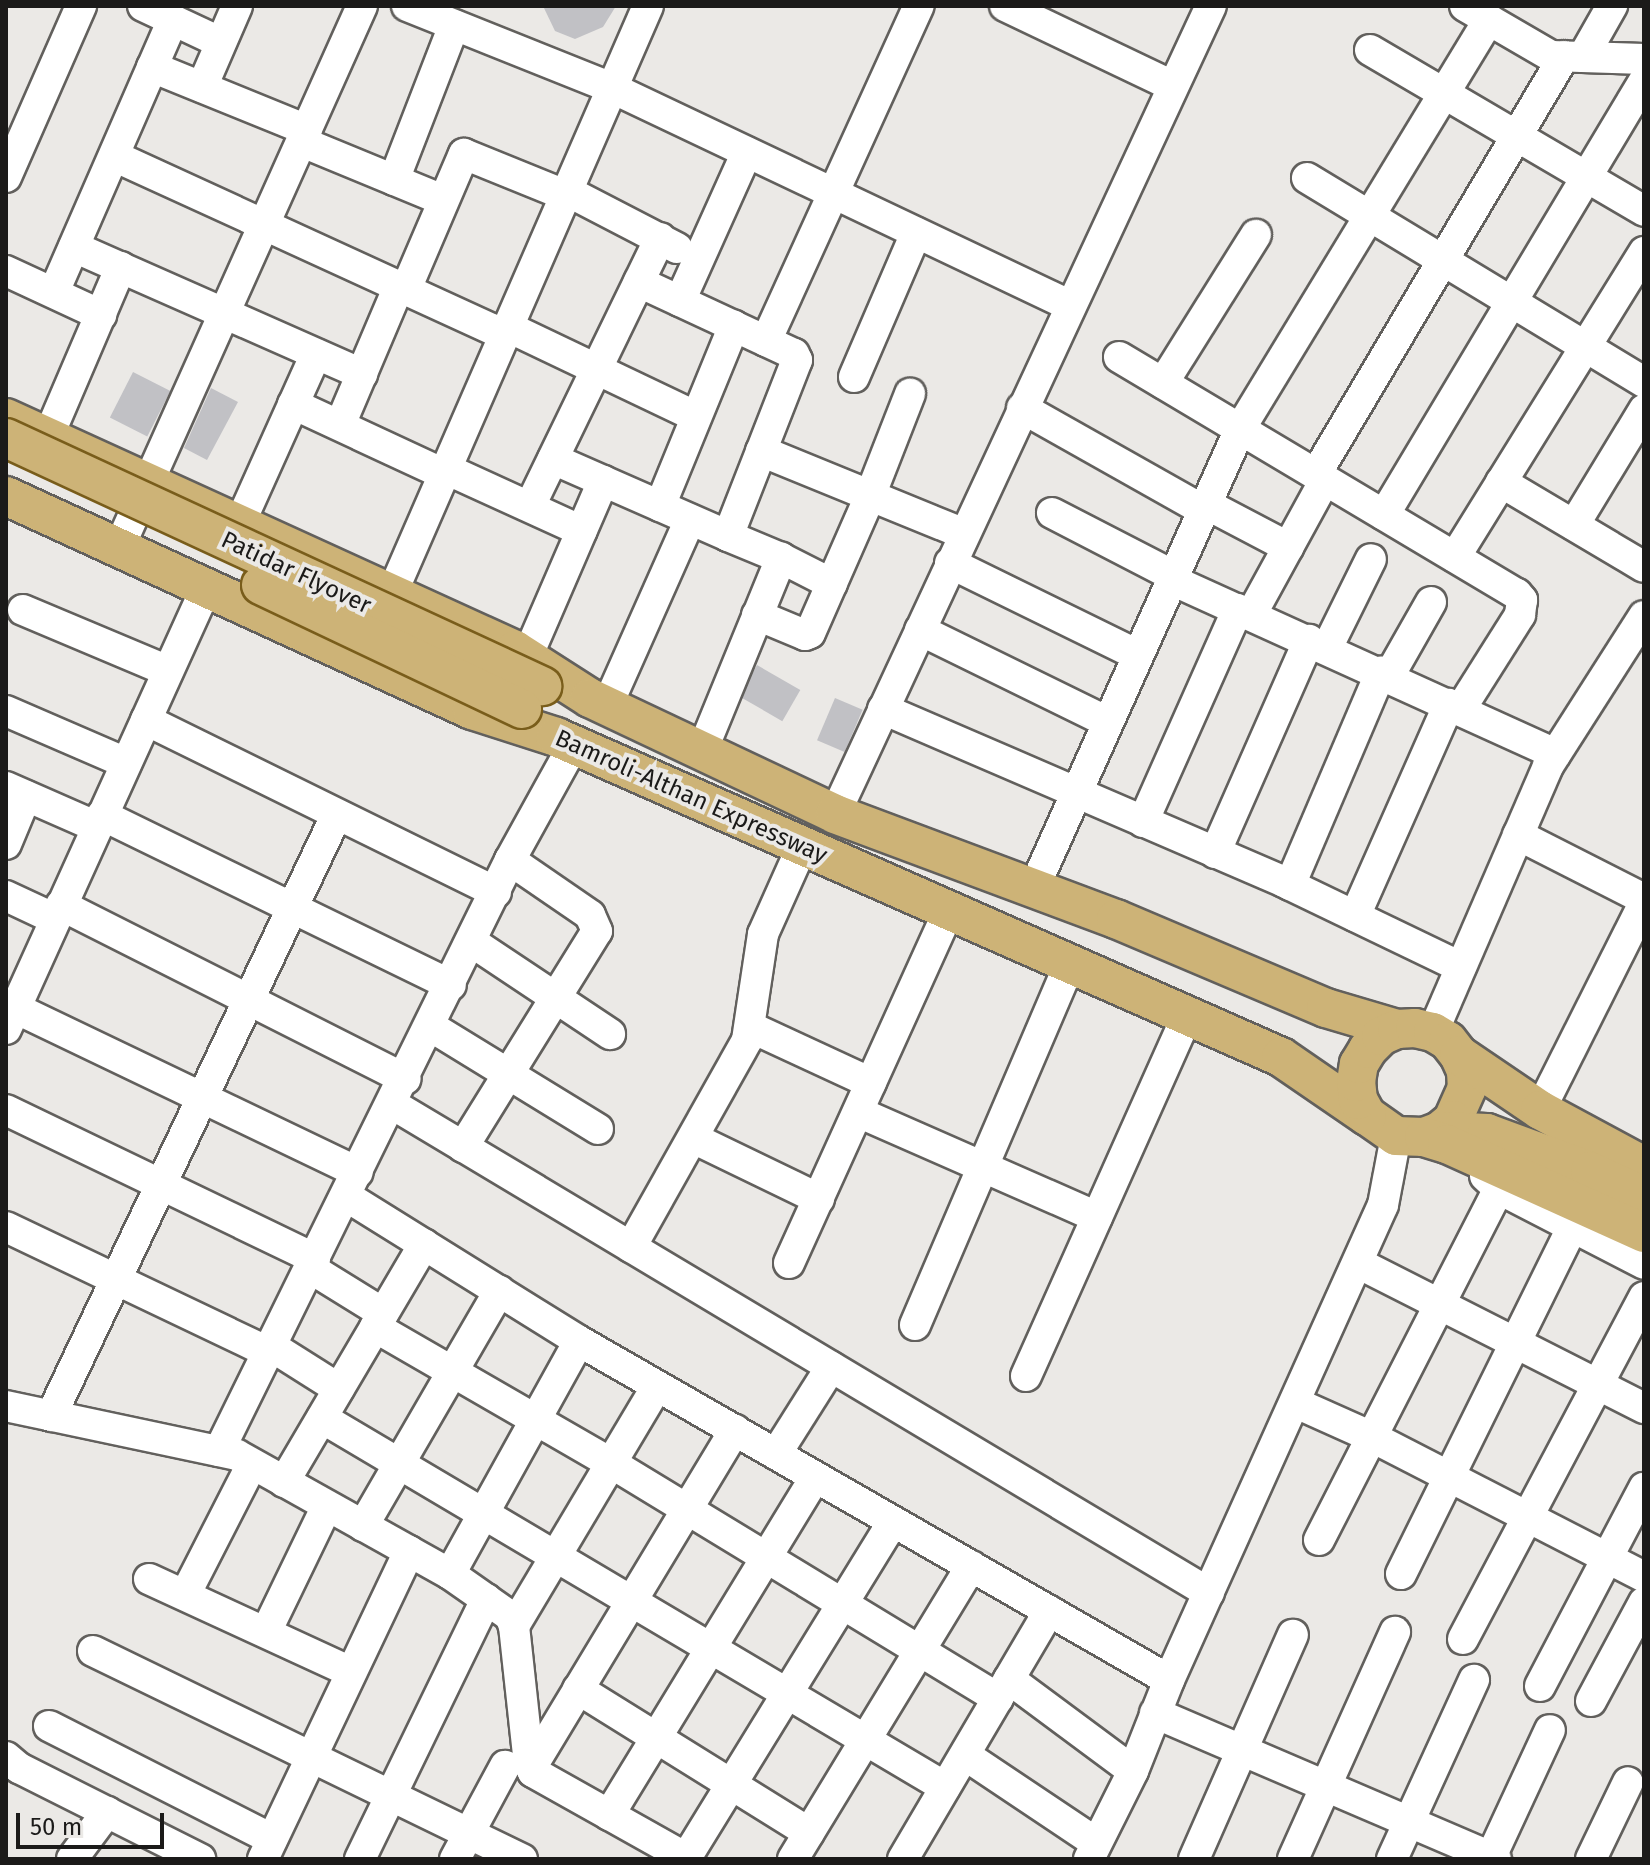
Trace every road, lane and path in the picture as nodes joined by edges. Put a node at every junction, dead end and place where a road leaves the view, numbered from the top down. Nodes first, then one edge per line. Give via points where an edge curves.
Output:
1 (81, 6) edge
2 (143, 6) edge
3 (237, 6) edge
4 (362, 6) edge
5 (407, 6) edge
6 (648, 6) edge
7 (919, 6) edge
8 (1005, 6) edge
9 (1211, 6) edge
10 (1612, 6) edge
11 (1479, 12) edge
12 (173, 20) junction
13 (454, 25) junction
14 (220, 42) junction
15 (1370, 50) dead end
16 (1573, 56) junction
17 (1644, 59) edge
18 (152, 67) junction
19 (1644, 81) edge
20 (1173, 86) junction
21 (202, 87) junction
22 (612, 88) junction
23 (1446, 92) junction
24 (1517, 135) junction
25 (304, 136) junction
26 (747, 152) junction
27 (114, 156) junction
28 (6, 177) edge
29 (1587, 177) junction
30 (1307, 178) dead end
31 (394, 180) junction
32 (566, 193) junction
33 (835, 194) junction
34 (443, 200) junction
35 (1644, 211) edge
36 (1371, 217) junction
37 (265, 224) junction
38 (916, 233) junction
39 (1256, 235) dead end
40 (660, 238) junction
41 (74, 247) junction
42 (1644, 252) edge
43 (697, 258) junction
44 (1443, 260) junction
45 (121, 267) junction
46 (6, 271) edge
47 (639, 282) junction
48 (403, 288) junction
49 (54, 292) junction
50 (680, 301) junction
51 (1513, 302) junction
52 (1069, 305) junction
53 (225, 314) junction
54 (101, 315) junction
55 (734, 326) junction
56 (506, 331) junction
57 (766, 341) junction
58 (1586, 346) junction
59 (316, 354) junction
60 (1119, 357) dead end
61 (596, 368) junction
62 (362, 374) junction
63 (854, 377) dead end
64 (1644, 382) edge
65 (1163, 383) junction
66 (910, 394) dead end
67 (293, 404) junction
68 (1022, 408) junction
69 (1644, 410) edge
70 (695, 416) junction
71 (6, 418) edge
72 (340, 425) junction
73 (1240, 429) junction
74 (48, 437) junction
75 (6, 438) edge
76 (761, 451) junction
77 (553, 459) junction
78 (6, 464) edge
79 (445, 472) junction
80 (1321, 477) junction
81 (603, 481) junction
82 (1501, 482) junction
83 (150, 483) junction
84 (6, 496) edge
85 (870, 496) junction
86 (530, 506) junction
87 (660, 506) junction
88 (1204, 507) junction
89 (1052, 513) dead end
90 (1384, 515) junction
91 (690, 520) junction
92 (240, 523) junction
93 (1574, 525) junction
94 (582, 531) junction
95 (964, 534) junction
96 (728, 536) junction
97 (1288, 547) junction
98 (118, 550) junction
99 (1455, 557) junction
100 (781, 558) junction
101 (1371, 559) dead end
102 (950, 563) junction
103 (1644, 567) edge
104 (1173, 578) junction
105 (832, 584) junction
106 (205, 591) junction
107 (393, 591) junction
108 (1431, 602) dead end
109 (23, 610) dead end
110 (1245, 612) junction
111 (757, 615) junction
112 (1644, 616) edge
113 (920, 630) junction
114 (1318, 644) junction
115 (1138, 655) junction
116 (1632, 659) edge
117 (168, 671) junction
118 (1385, 674) junction
119 (530, 684) junction
120 (599, 702) junction
121 (1454, 707) junction
122 (883, 709) junction
123 (6, 711) edge
124 (146, 720) junction
125 (1108, 722) junction
126 (565, 740) junction
127 (693, 747) junction
128 (1555, 754) junction
129 (126, 763) junction
130 (668, 787) junction
131 (16, 791) edge
132 (1076, 794) junction
133 (337, 814) junction
134 (835, 814) junction
135 (100, 821) junction
136 (1143, 822) junction
137 (1518, 835) junction
138 (6, 844) edge
139 (802, 847) junction
140 (1215, 853) junction
141 (510, 860) junction
142 (1290, 885) junction
143 (1033, 890) junction
144 (496, 892) junction
145 (6, 896) edge
146 (1644, 901) edge
147 (293, 908) junction
148 (949, 911) junction
149 (58, 912) junction
150 (1355, 916) junction
151 (472, 942) junction
152 (1070, 964) junction
153 (1461, 967) junction
154 (451, 985) junction
155 (559, 996) junction
156 (249, 1001) junction
157 (1187, 1016) junction
158 (11, 1019) edge
159 (430, 1026) junction
160 (750, 1027) junction
161 (610, 1034) dead end
162 (1426, 1046) junction
163 (510, 1073) junction
164 (871, 1083) junction
165 (398, 1091) junction
166 (203, 1098) junction
167 (6, 1110) edge
168 (1540, 1110) junction
169 (858, 1112) junction
170 (1405, 1124) junction
171 (598, 1129) dead end
172 (693, 1138) junction
173 (463, 1147) junction
174 (983, 1166) junction
175 (1642, 1168) edge
176 (1590, 1171) junction
177 (159, 1184) junction
178 (352, 1184) junction
179 (1499, 1189) junction
180 (819, 1199) junction
181 (1097, 1217) junction
182 (6, 1227) edge
183 (1572, 1228) junction
184 (1644, 1233) edge
185 (424, 1244) junction
186 (631, 1247) junction
187 (789, 1263) dead end
188 (1358, 1263) junction
189 (312, 1264) junction
190 (1644, 1264) edge
191 (115, 1279) junction
192 (499, 1291) junction
193 (1644, 1297) edge
194 (1439, 1305) junction
195 (379, 1320) junction
196 (915, 1325) dead end
197 (579, 1341) junction
198 (1514, 1344) junction
199 (270, 1349) junction
200 (831, 1367) junction
201 (452, 1372) junction
202 (1026, 1376) dead end
203 (1597, 1385) junction
204 (657, 1386) junction
205 (339, 1389) junction
206 (1296, 1403) junction
207 (6, 1406) edge
208 (1644, 1408) edge
209 (51, 1416) junction
210 (322, 1418) junction
211 (534, 1421) junction
212 (735, 1430) junction
213 (1372, 1437) junction
214 (219, 1451) junction
215 (776, 1454) junction
216 (611, 1463) junction
217 (252, 1464) junction
218 (399, 1464) junction
219 (1449, 1476) junction
220 (815, 1477) junction
221 (284, 1482) junction
222 (1644, 1488) edge
223 (327, 1506) junction
224 (687, 1508) junction
225 (484, 1512) junction
226 (1528, 1516) junction
227 (893, 1521) junction
228 (363, 1526) junction
229 (1319, 1540) dead end
230 (409, 1551) junction
231 (556, 1556) junction
232 (766, 1557) junction
233 (1607, 1558) junction
234 (971, 1566) junction
235 (450, 1574) junction
236 (1401, 1574) dead end
237 (1644, 1577) edge
238 (149, 1579) dead end
239 (1209, 1593) junction
240 (185, 1595) junction
241 (486, 1599) junction
242 (632, 1600) junction
243 (1644, 1602) edge
244 (842, 1603) junction
245 (1049, 1611) junction
246 (514, 1626) junction
247 (266, 1632) junction
248 (1395, 1632) dead end
249 (1293, 1635) dead end
250 (1463, 1639) dead end
251 (711, 1648) junction
252 (93, 1651) dead end
253 (920, 1651) junction
254 (351, 1672) junction
255 (1169, 1680) junction
256 (1474, 1680) dead end
257 (1540, 1686) dead end
258 (1004, 1688) junction
259 (578, 1689) junction
260 (786, 1694) junction
261 (1591, 1701) dead end
262 (1155, 1713) junction
263 (49, 1726) dead end
264 (1550, 1730) dead end
265 (656, 1737) junction
266 (865, 1740) junction
267 (1242, 1750) junction
268 (312, 1754) junction
269 (965, 1755) junction
270 (518, 1767) junction
271 (10, 1771) edge
272 (1133, 1771) junction
273 (1628, 1782) dead end
274 (732, 1783) junction
275 (1325, 1785) junction
276 (945, 1787) junction
277 (391, 1794) junction
278 (107, 1812) junction
279 (609, 1815) junction
280 (1409, 1822) junction
281 (469, 1832) junction
282 (809, 1833) junction
283 (267, 1849) edge
284 (1092, 1850) edge
285 (186, 1856) edge
286 (687, 1858) edge
287 (1492, 1858) edge
288 (72, 1859) edge
289 (360, 1859) edge
290 (455, 1859) edge
291 (522, 1859) edge
292 (793, 1859) edge
293 (903, 1859) edge
294 (1194, 1859) edge
295 (1293, 1859) edge
296 (1392, 1859) edge
297 (1591, 1859) edge

1 - 28 street
2 - 12 street
3 - 14 street
4 - 25 street
5 - 13 street
6 - 22 street
7 - 33 street
8 - 20 street
9 - 20 street
10 - 16 street
11 - 16 street via 1551,56
11 - 23 street
12 - 14 street
12 - 18 street
13 - 22 street
13 - 31 street
14 - 21 street
15 - 23 street
16 - 17 street
16 - 24 street
18 - 21 street
18 - 27 street
19 - 29 street
20 - 52 street
21 - 25 street
22 - 26 street
22 - 32 street
23 - 24 street
23 - 36 street
24 - 29 street
24 - 44 street
25 - 31 street
25 - 37 street
26 - 33 street
26 - 43 street
27 - 37 street
27 - 41 street
29 - 35 street
29 - 51 street
30 - 36 street
31 - 34 street
32 - 34 street via 468,154 460,157
32 - 40 street
32 - 56 street
33 - 38 street
33 - 57 street
34 - 48 street
36 - 44 street
36 - 73 street
37 - 48 street
37 - 53 street
38 - 52 street
38 - 63 street
39 - 65 street
40 - 43 street
40 - 47 street
41 - 45 street
41 - 49 street
42 - 58 street
43 - 50 street
44 - 51 street
44 - 80 street
45 - 53 street
45 - 54 street
46 - 49 street
47 - 50 street
47 - 61 street
48 - 56 street
48 - 62 street
49 - 54 street
50 - 55 street
51 - 58 street
51 - 90 street
52 - 68 street
53 - 59 street
53 - 83 street
54 - 74 street
55 - 57 street
55 - 70 street
56 - 61 street
56 - 79 street
57 - 76 street via 797,360
58 - 64 street
58 - 82 street
59 - 62 street
59 - 67 street
60 - 65 street
61 - 70 street
61 - 77 street
62 - 72 street
65 - 73 street
66 - 85 street
67 - 72 street
67 - 92 street
68 - 88 street
68 - 95 street
69 - 93 street
70 - 87 street
71 - 74 main road
72 - 79 street
73 - 80 street
73 - 88 street
74 - 83 main road
75 - 119 main road, Patidar Flyover, bridge
76 - 85 street
76 - 96 street
77 - 81 street
77 - 86 street
78 - 119 main road, Patidar Flyover, bridge
79 - 86 street
79 - 107 street
80 - 90 street
80 - 97 street
81 - 87 street
81 - 94 street
82 - 93 street
82 - 99 street
83 - 92 main road
83 - 98 street
84 - 98 main road, Bamroli-Althan Expressway
85 - 95 street
85 - 105 street
86 - 94 street
87 - 91 street
88 - 97 street
88 - 104 street
89 - 104 street
90 - 99 street
91 - 96 street
91 - 120 street
92 - 107 main road
93 - 103 street
94 - 119 street
95 - 102 street
96 - 100 street
97 - 110 street
98 - 106 main road, Bamroli-Althan Expressway
99 - 121 street via 1517,594 1523,608
100 - 105 street
100 - 111 street
101 - 114 street
102 - 113 street
102 - 115 street
104 - 110 street
104 - 115 street
105 - 111 street via 810,633
106 - 117 street
106 - 126 main road, Bamroli-Althan Expressway via 472,710
107 - 119 main road
108 - 118 street
109 - 117 street
110 - 114 street
110 - 136 street
111 - 127 street
112 - 116 street
113 - 122 street
113 - 125 street
114 - 118 street
114 - 140 street
115 - 125 street
116 - 128 street
117 - 124 street
118 - 121 street
118 - 142 street
119 - 120 main road, Patidar Flyover
119 - 126 main road, Patidar Flyover
120 - 127 main road, Patidar Flyover
121 - 128 street
121 - 150 street
122 - 132 street
122 - 134 street
123 - 129 street
124 - 129 street
124 - 133 street
125 - 132 street
126 - 130 main road, Bamroli-Althan Expressway
126 - 141 street
127 - 134 main road, Patidar Flyover
127 - 162 main road via 723,778 822,827 1153,957 1301,1023
128 - 137 street
129 - 135 street
130 - 139 main road, Bamroli-Althan Expressway
130 - 170 main road via 709,791 1293,1042
131 - 135 street
131 - 138 street
132 - 136 street
132 - 143 street
133 - 144 street
133 - 147 street
134 - 143 main road, Patidar Flyover
135 - 147 street
135 - 149 street
136 - 140 street
137 - 146 street
137 - 153 street
139 - 148 main road, Bamroli-Althan Expressway
139 - 160 street via 763,934
140 - 142 street
141 - 144 street
141 - 155 street via 594,922 594,941
142 - 150 street
143 - 162 main road, Patidar Flyover
144 - 151 street
145 - 149 street
146 - 168 street
147 - 154 street
147 - 156 street
148 - 152 main road, Bamroli-Althan Expressway
148 - 164 street
149 - 156 street
149 - 158 street
150 - 153 street
151 - 154 street
151 - 155 street
152 - 157 main road, Bamroli-Althan Expressway
152 - 174 street
153 - 162 street
154 - 159 street
155 - 161 street
155 - 163 street
156 - 165 street
156 - 166 street
157 - 170 main road, Bamroli-Althan Expressway via 1281,1057
157 - 181 street
158 - 166 street
159 - 163 street
159 - 165 street
160 - 164 street
160 - 172 street via 741,1054
162 - 168 main road
162 - 170 main road via 1467,1088 1463,1105 1453,1120
162 - 170 main road via 1359,1064
162 - 176 main road via 1502,1112
163 - 171 street
163 - 173 street
164 - 169 street
165 - 173 street
165 - 178 street
166 - 177 street
166 - 178 street
167 - 177 street
168 - 175 main road
169 - 174 street
169 - 180 street
170 - 176 main road via 1487,1133
170 - 179 street
170 - 184 main road
170 - 188 street via 1383,1205
172 - 180 street
172 - 186 street
173 - 186 street
174 - 181 street
174 - 196 street
175 - 176 main road
177 - 189 street
177 - 191 street
178 - 185 street
178 - 189 street
179 - 183 street
179 - 194 street
180 - 187 street
181 - 202 street
182 - 191 street
183 - 190 street
183 - 198 street
185 - 192 street
185 - 195 street
186 - 200 street
188 - 194 street
188 - 206 street
189 - 195 street
189 - 199 street
191 - 199 street
191 - 209 street
192 - 197 street
192 - 201 street
193 - 203 street
194 - 198 street
194 - 213 street
195 - 201 street
195 - 205 street
197 - 204 street
197 - 211 street
198 - 203 street
198 - 219 street
199 - 205 street
199 - 214 street
200 - 215 street
200 - 239 street
201 - 211 street
201 - 218 street
203 - 208 street
203 - 226 street
204 - 212 street
204 - 216 street
205 - 210 street
206 - 213 street
206 - 239 street
207 - 209 street
209 - 214 street
210 - 218 street
210 - 221 street
211 - 216 street
211 - 225 street
212 - 215 street
212 - 224 street
213 - 219 street
213 - 229 street
214 - 217 street
215 - 220 street
216 - 224 street
216 - 231 street
217 - 221 street
217 - 240 street
218 - 225 street
218 - 228 street
219 - 226 street
219 - 236 street
220 - 227 street
220 - 232 street
221 - 223 street
222 - 233 street
223 - 228 street
223 - 247 street
224 - 232 street
224 - 242 street
225 - 231 street
225 - 235 street
226 - 233 street
226 - 250 street
227 - 234 street
227 - 244 street
228 - 230 street
230 - 235 street
230 - 254 street
231 - 242 street
231 - 246 street
232 - 244 street
232 - 251 street
233 - 237 street
233 - 257 street
234 - 245 street
234 - 253 street
235 - 241 street
238 - 240 street
239 - 255 street
240 - 247 street
241 - 246 street via 510,1616
241 - 277 street
242 - 251 street
242 - 259 street
243 - 261 street
244 - 253 street
244 - 260 street
245 - 255 street
245 - 258 street
246 - 270 street
247 - 254 street
248 - 275 street
249 - 267 street
251 - 260 street
251 - 265 street
252 - 268 street
253 - 258 street
253 - 266 street
254 - 268 street
255 - 262 street
256 - 280 street
258 - 269 street
258 - 272 street
259 - 265 street
259 - 270 street
260 - 266 street
260 - 274 street
262 - 267 street
262 - 272 street
263 - 283 street
264 - 287 street
265 - 274 street
265 - 279 street
266 - 276 street
266 - 282 street
267 - 275 street
267 - 294 street
268 - 277 street
268 - 283 street
269 - 276 street
269 - 284 street
270 - 279 street
270 - 281 street
271 - 278 street
272 - 284 street
273 - 297 street
274 - 282 street
274 - 286 street
275 - 280 street
275 - 295 street
276 - 293 street
277 - 281 street
277 - 289 street
278 - 285 street
278 - 288 street
279 - 286 street
280 - 287 street
280 - 296 street
281 - 290 street
281 - 291 street
282 - 292 street

